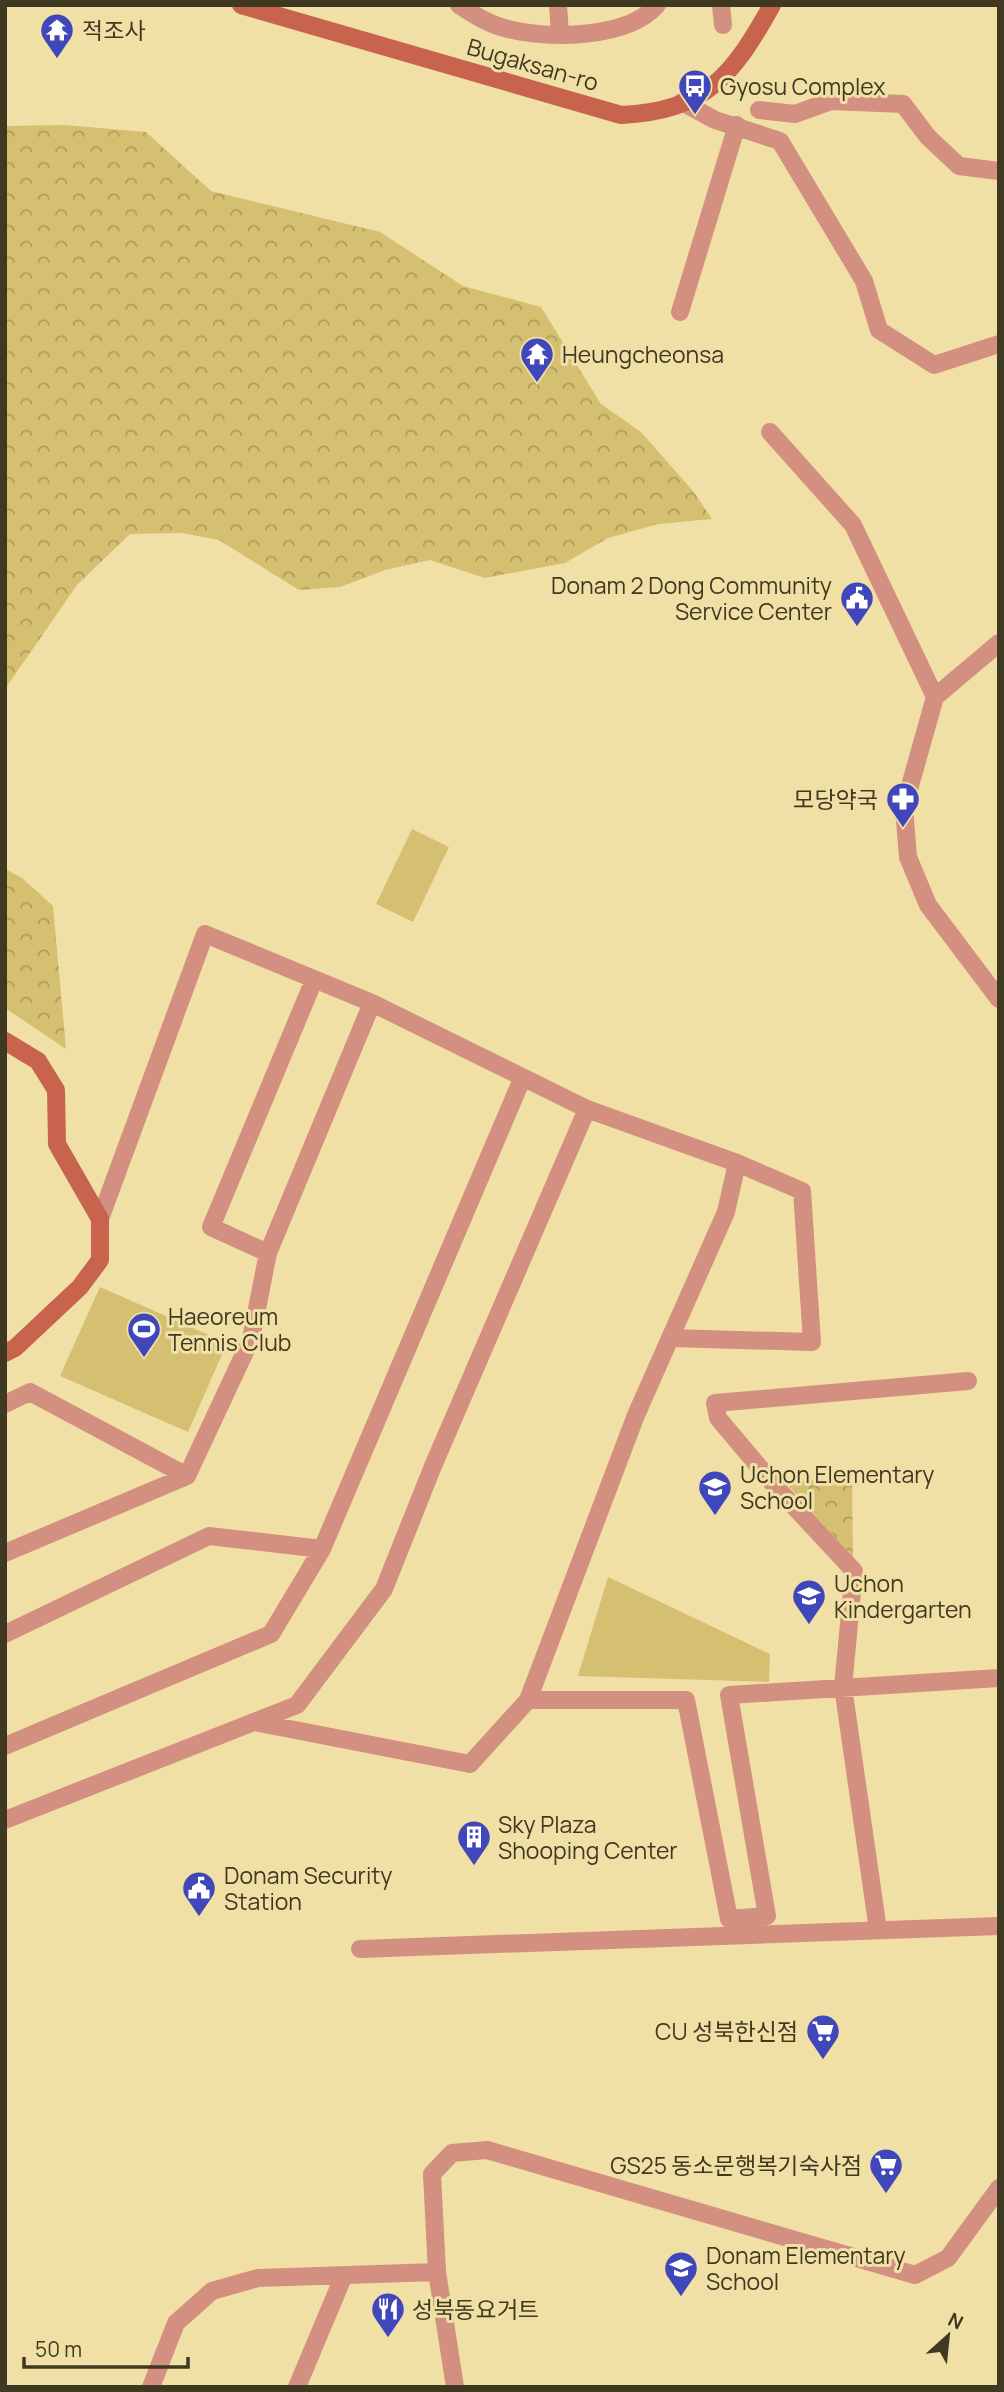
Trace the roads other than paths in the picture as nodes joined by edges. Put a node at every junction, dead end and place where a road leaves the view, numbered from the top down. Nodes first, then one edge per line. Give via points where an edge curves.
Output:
1 (240, 5) edge
2 (459, 5) edge
3 (558, 5) edge
4 (657, 5) edge
5 (721, 5) edge
6 (772, 5) edge
7 (723, 25) dead end
8 (560, 34) junction
9 (682, 102) junction
10 (759, 110) dead end
11 (737, 125) junction
12 (999, 171) edge
13 (680, 312) dead end
14 (999, 344) edge
15 (770, 432) dead end
16 (999, 643) edge
17 (935, 697) junction
18 (314, 980) junction
19 (999, 999) edge
20 (372, 1003) junction
21 (5, 1041) edge
22 (522, 1079) junction
23 (587, 1108) junction
24 (737, 1163) junction
25 (100, 1219) junction
26 (268, 1252) junction
27 (670, 1338) junction
28 (5, 1353) edge
29 (968, 1381) dead end
30 (5, 1405) edge
31 (187, 1476) junction
32 (323, 1549) junction
33 (5, 1553) edge
34 (5, 1633) edge
35 (999, 1678) edge
36 (843, 1687) junction
37 (528, 1700) junction
38 (259, 1723) junction
39 (5, 1746) edge
40 (5, 1820) edge
41 (999, 1926) edge
42 (878, 1930) junction
43 (360, 1949) dead end
44 (999, 2188) edge
45 (437, 2272) junction
46 (344, 2275) junction
47 (151, 2387) edge
48 (297, 2387) edge
49 (455, 2387) edge

1 - 9 street, Bugaksan-ro via 621,114 651,113
2 - 8 street via 507,29
3 - 8 street
4 - 8 street via 645,19 591,34
5 - 7 street
6 - 9 street, Bugaksan-ro via 747,50 728,71 707,93
9 - 11 street via 715,120
10 - 12 street via 795,114 831,101 903,104 958,166
11 - 13 street
11 - 14 street via 780,141 864,281 879,330 934,365
15 - 17 street via 853,525
16 - 17 street
17 - 19 street via 904,807 908,857 928,905
18 - 20 street
18 - 25 street via 205,934
18 - 26 street via 211,1227
20 - 22 street
20 - 26 street
21 - 25 street via 38,1061 55,1090 57,1144
22 - 23 street
22 - 32 street
23 - 24 street
23 - 38 street via 384,1589 297,1705
24 - 27 street via 726,1212
24 - 27 street via 802,1191 812,1342
25 - 28 street via 100,1260 80,1287
26 - 31 street via 251,1339
27 - 37 street via 636,1415
29 - 36 street via 715,1403 718,1418 854,1571
30 - 31 street via 30,1392
31 - 33 street
32 - 34 street via 209,1536
32 - 39 street via 271,1634
35 - 36 street
36 - 37 street via 729,1695 767,1916 729,1919 686,1700
36 - 42 street
37 - 38 street via 470,1764
38 - 40 street
41 - 42 street
42 - 43 street
44 - 45 street via 948,2258 915,2275 487,2150 452,2153 432,2174
45 - 46 street
45 - 49 street
46 - 47 street via 258,2278 212,2291 176,2323
46 - 48 street

